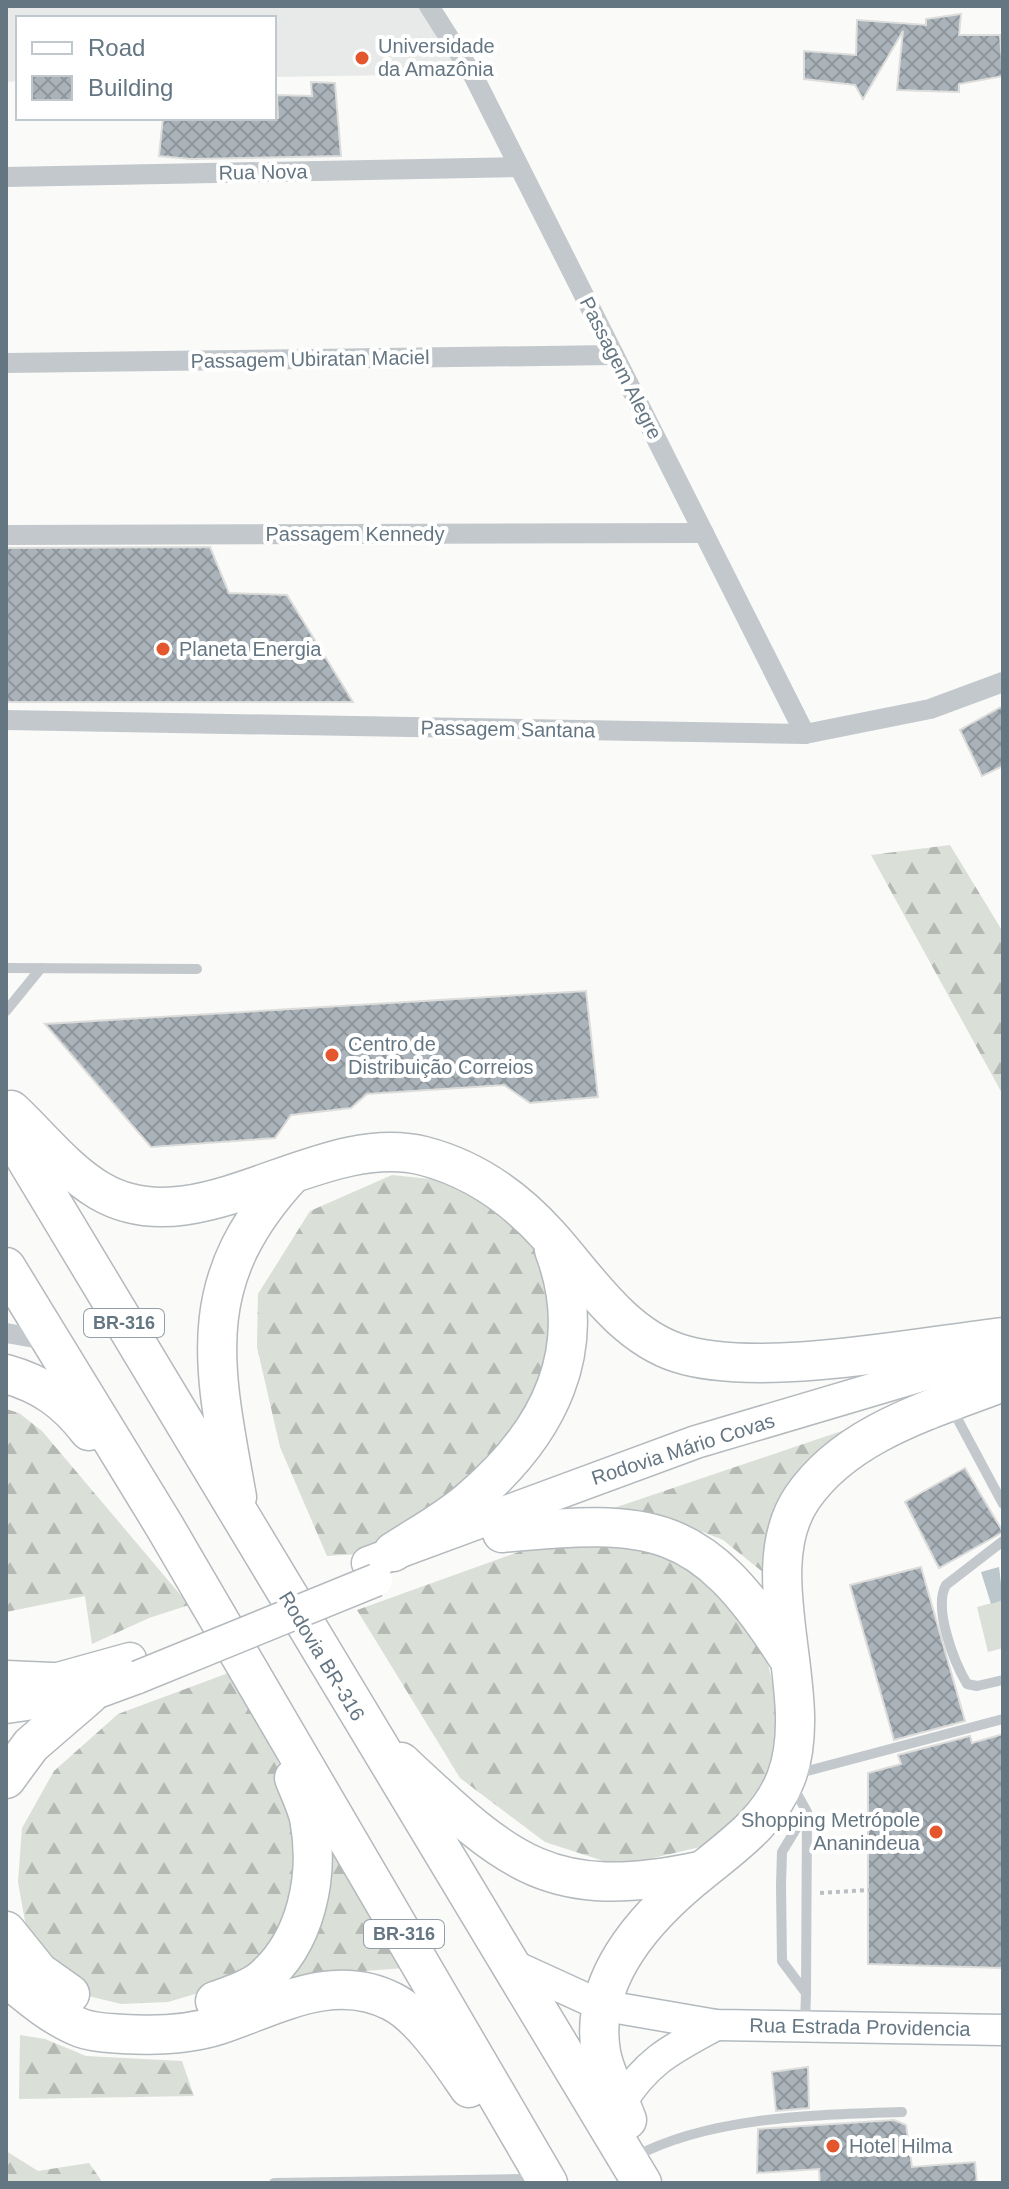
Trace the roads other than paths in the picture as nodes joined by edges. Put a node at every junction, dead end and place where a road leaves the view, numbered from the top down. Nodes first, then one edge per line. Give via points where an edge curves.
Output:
1 (429, 6) edge
2 (519, 167) junction
3 (6, 177) edge
4 (614, 355) junction
5 (6, 363) edge
6 (704, 533) junction
7 (6, 535) edge
8 (1003, 682) edge
9 (6, 720) edge
10 (805, 734) junction
11 (6, 968) edge
12 (41, 968) junction
13 (197, 969) dead end
14 (6, 1011) edge
15 (6, 1106) edge
16 (6, 1126) edge
17 (294, 1171) junction
18 (549, 1236) junction
19 (6, 1267) edge
20 (6, 1333) edge
21 (1003, 1337) edge
22 (52, 1341) junction
23 (1003, 1351) edge
24 (1003, 1373) edge
25 (6, 1374) edge
26 (1003, 1382) edge
27 (948, 1403) junction
28 (1003, 1504) edge
29 (241, 1520) junction
30 (165, 1527) junction
31 (502, 1533) junction
32 (1003, 1541) edge
33 (379, 1565) junction
34 (787, 1656) junction
35 (134, 1668) junction
36 (6, 1680) edge
37 (1003, 1680) edge
38 (52, 1682) junction
39 (259, 1685) junction
40 (6, 1691) edge
41 (89, 1695) junction
42 (6, 1707) edge
43 (1003, 1719) edge
44 (364, 1727) junction
45 (787, 1777) junction
46 (6, 1779) edge
47 (807, 1812) junction
48 (703, 1870) junction
49 (6, 1931) edge
50 (508, 1963) junction
51 (6, 1977) edge
52 (806, 1993) junction
53 (600, 2005) junction
54 (716, 2025) junction
55 (805, 2026) junction
56 (1003, 2030) edge
57 (621, 2103) junction
58 (902, 2112) dead end
59 (640, 2170) edge
60 (532, 2182) edge
61 (274, 2183) edge

1 - 2 street, Passagem Alegre via 474,77
2 - 3 street, Rua Nova
2 - 4 street, Passagem Alegre
4 - 5 street, Passagem Ubiratan Maciel
4 - 6 street, Passagem Alegre
6 - 7 street, Passagem Kennedy
6 - 10 street, Passagem Alegre
8 - 10 street, Passagem Santana via 930,709
9 - 10 street, Passagem Santana
11 - 12 lane
12 - 13 lane
12 - 14 lane
15 - 17 highway via 74,1173 103,1193 138,1204 171,1207 232,1194
16 - 29 highway, Rodovia BR-316 / BR-316
17 - 18 highway via 371,1154 421,1155 469,1172 509,1197
17 - 29 highway via 247,1230 226,1281 215,1332
18 - 21 highway via 608,1305 677,1353 738,1363
18 - 33 highway via 565,1280 569,1318 565,1360 553,1399 531,1436 470,1501
19 - 22 highway, BR-316
20 - 22 street
22 - 30 highway, BR-316
23 - 33 main road, Rodovia Mário Covas via 696,1442
24 - 31 main road, Rodovia Mário Covas via 701,1459
25 - 30 highway via 29,1380 71,1407
26 - 27 highway
27 - 28 lane
27 - 34 highway via 866,1439 826,1470 802,1498 791,1518 784,1558
29 - 44 highway, Rodovia BR-316 / BR-316
30 - 39 highway, BR-316
31 - 33 main road, Rodovia Mário Covas
31 - 34 highway via 619,1526 702,1553 760,1613
32 - 37 lane via 940,1595 967,1684
33 - 35 main road, bridge
34 - 45 highway via 796,1724
35 - 38 main road
35 - 41 main road
36 - 38 highway
38 - 40 main road
39 - 49 highway via 309,1817 314,1869 306,1910 286,1950 259,1982 193,2009 118,2011 56,1988
39 - 60 highway, BR-316
41 - 42 main road
41 - 46 highway via 31,1745
43 - 45 lane
44 - 48 highway via 490,1842 537,1870 611,1883
44 - 50 highway, Rodovia BR-316 / BR-316
45 - 47 lane
45 - 48 highway via 765,1814 735,1847
47 - 52 lane
47 - 52 lane via 782,1852 781,1885 782,1961
48 - 53 highway via 658,1908 626,1951
50 - 53 main road, Rua Estrada Providencia
50 - 59 highway, Rodovia BR-316 / BR-316
51 - 60 highway via 39,2005 82,2028 145,2036 219,2025 328,1989 365,1990 396,2003 444,2052
52 - 55 lane
53 - 54 main road, Rua Estrada Providencia
53 - 57 highway via 601,2053
54 - 55 main road, Rua Estrada Providencia
54 - 57 main road, Rua Estrada Providencia via 658,2057
55 - 56 main road, Rua Estrada Providencia
57 - 59 highway
58 - 59 lane via 831,2114 691,2132
60 - 61 lane

